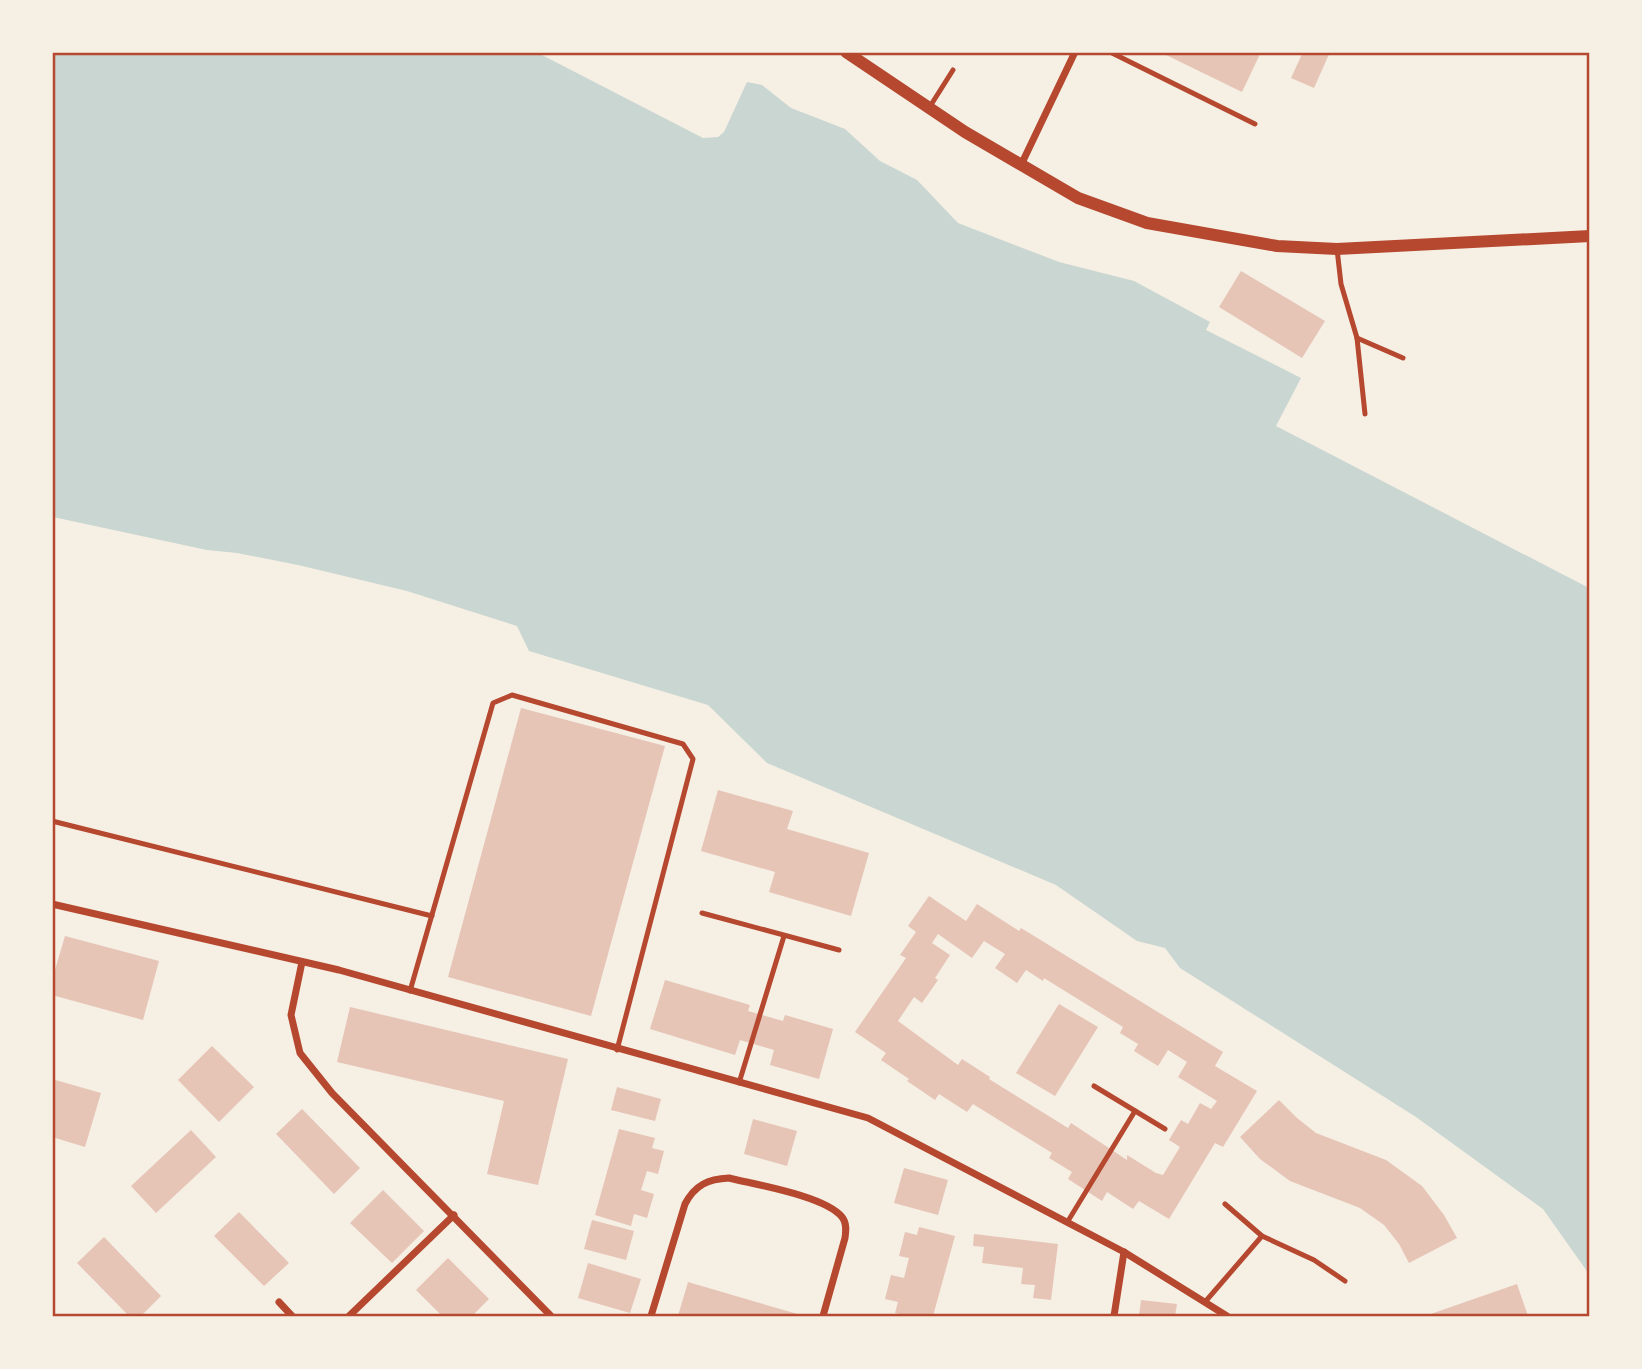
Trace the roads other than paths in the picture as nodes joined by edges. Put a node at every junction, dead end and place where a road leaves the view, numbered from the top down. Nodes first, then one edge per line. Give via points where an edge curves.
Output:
1 (846, 52) edge
2 (1075, 52) edge
3 (1110, 52) edge
4 (953, 70) dead end
5 (929, 108) junction
6 (1255, 124) dead end
7 (1021, 165) junction
8 (1590, 236) edge
9 (1337, 249) junction
10 (1357, 338) junction
11 (1403, 358) dead end
12 (1365, 414) dead end
13 (52, 821) edge
14 (52, 904) edge
15 (702, 913) dead end
16 (432, 916) junction
17 (783, 936) junction
18 (839, 950) dead end
19 (302, 962) junction
20 (410, 991) junction
21 (617, 1050) junction
22 (739, 1083) junction
23 (1094, 1086) dead end
24 (1135, 1111) junction
25 (1165, 1129) dead end
26 (1225, 1204) dead end
27 (454, 1215) junction
28 (1068, 1221) junction
29 (1262, 1236) junction
30 (1124, 1252) junction
31 (1345, 1280) dead end
32 (279, 1302) dead end
33 (1205, 1302) junction
34 (292, 1317) edge
35 (349, 1317) edge
36 (551, 1317) edge
37 (651, 1317) edge
38 (823, 1317) edge
39 (1114, 1317) edge
40 (1227, 1317) edge

1 - 5 street
2 - 7 street
3 - 6 lane
4 - 5 lane
5 - 7 street
7 - 9 street via 1078,198 1147,223 1277,246
8 - 9 street
9 - 10 lane via 1341,284
10 - 11 lane
10 - 12 lane
13 - 16 lane
14 - 19 street
15 - 17 lane
16 - 20 lane
16 - 21 lane via 493,703 512,695 683,744 693,759
17 - 18 lane
17 - 22 lane
19 - 20 street
19 - 27 street via 291,1015 300,1053 332,1093
20 - 21 street
21 - 22 street
22 - 28 street via 868,1118
23 - 24 lane
24 - 25 lane
24 - 28 lane
26 - 29 lane
27 - 35 street
27 - 36 street
28 - 30 street
29 - 31 lane
29 - 33 lane
30 - 33 street
30 - 39 street
32 - 34 street
33 - 40 street
37 - 38 street via 690,1193 701,1184 729,1178 816,1200 841,1216 845,1238

